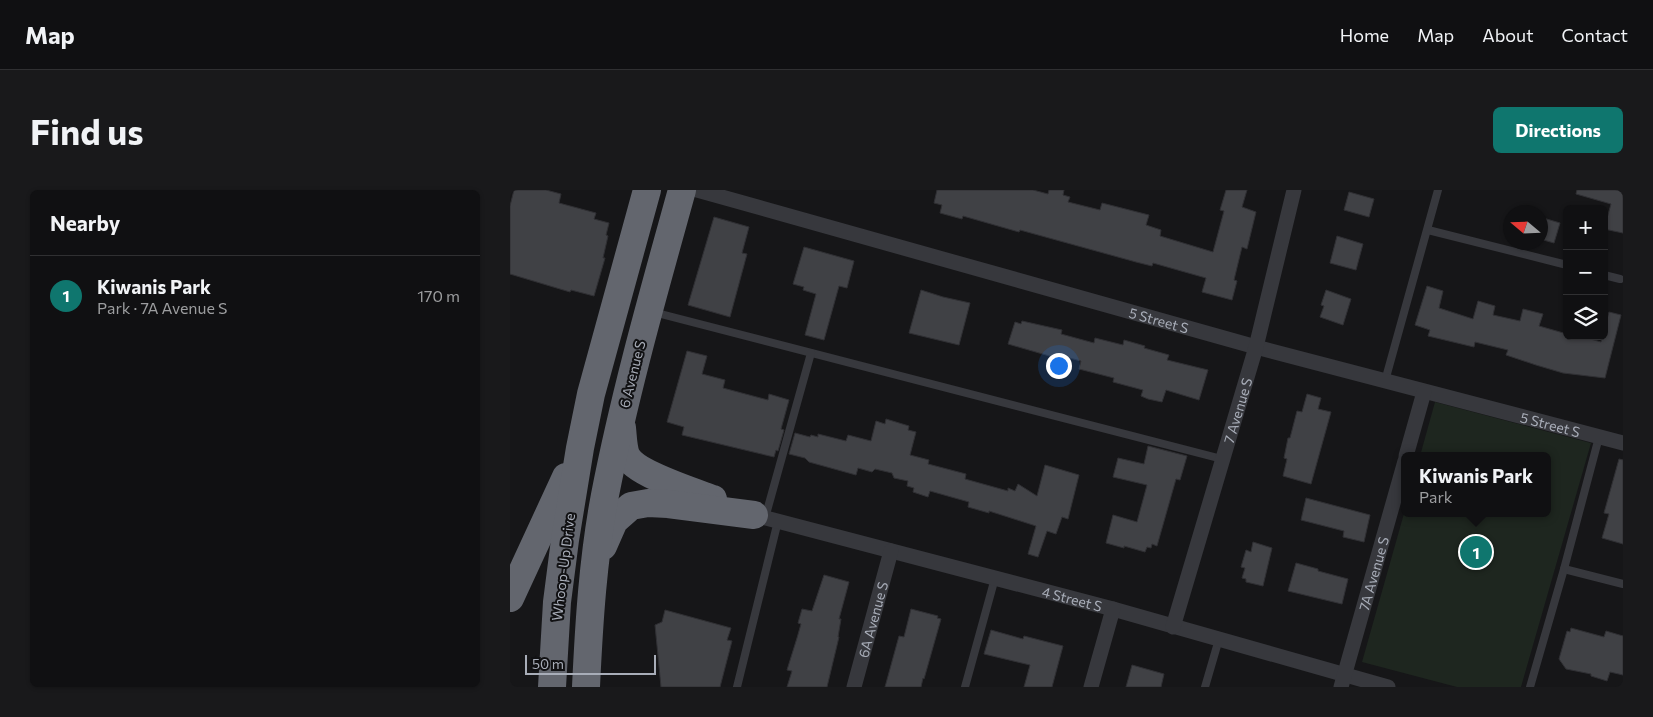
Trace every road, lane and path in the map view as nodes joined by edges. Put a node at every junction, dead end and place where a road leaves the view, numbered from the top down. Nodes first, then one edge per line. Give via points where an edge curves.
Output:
1 (647, 190) edge
2 (682, 190) edge
3 (697, 190) edge
4 (1294, 190) edge
5 (1438, 190) edge
6 (1428, 230) junction
7 (1563, 264) edge
8 (1608, 276) edge
9 (1620, 279) dead end
10 (648, 311) junction
11 (1256, 347) junction
12 (811, 353) junction
13 (1385, 381) junction
14 (1424, 392) junction
15 (621, 417) junction
16 (1599, 437) junction
17 (1623, 443) edge
18 (580, 448) junction
19 (1407, 452) edge
20 (1222, 459) junction
21 (1401, 475) edge
22 (766, 518) junction
23 (891, 551) junction
24 (596, 561) junction
25 (1564, 569) junction
26 (995, 578) junction
27 (1623, 584) edge
28 (510, 598) edge
29 (1113, 609) junction
30 (589, 620) junction
31 (1173, 627) junction
32 (1219, 638) junction
33 (1343, 681) edge
34 (552, 687) edge
35 (586, 687) edge
36 (599, 687) edge
37 (737, 687) edge
38 (854, 687) edge
39 (965, 687) edge
40 (1091, 687) edge
41 (1205, 687) edge
42 (1388, 687) edge
43 (1530, 687) edge

1 - 18 highway
2 - 10 highway, 6 Avenue S
3 - 11 street, 5 Street S
4 - 11 street, 7 Avenue S
5 - 6 lane
6 - 7 lane
6 - 13 lane
8 - 9 lane
10 - 12 lane
10 - 15 highway, 6 Avenue S
11 - 13 street, 5 Street S
11 - 20 street, 7 Avenue S
12 - 20 lane
12 - 22 lane
13 - 14 street, 5 Street S
14 - 16 street, 5 Street S
14 - 19 street
15 - 22 highway via 623,444 627,457 636,467
15 - 24 highway, 6 Avenue S
16 - 17 street, 5 Street S
16 - 25 lane
18 - 28 highway
18 - 34 highway, Whoop-Up Drive via 557,602
20 - 31 street, 7 Avenue S
21 - 33 street, 7A Avenue S
22 - 23 street, 4 Street S
22 - 24 highway via 668,504 631,506 614,521
22 - 37 lane
23 - 26 street, 4 Street S
23 - 38 street, 6A Avenue S
24 - 30 highway
25 - 27 lane
25 - 43 lane
26 - 29 street, 4 Street S
26 - 39 lane
29 - 31 street, 4 Street S
29 - 40 street
30 - 35 highway
30 - 36 highway
31 - 32 street, 4 Street S
32 - 33 street, 4 Street S
32 - 41 lane
33 - 42 street, 4 Street S

